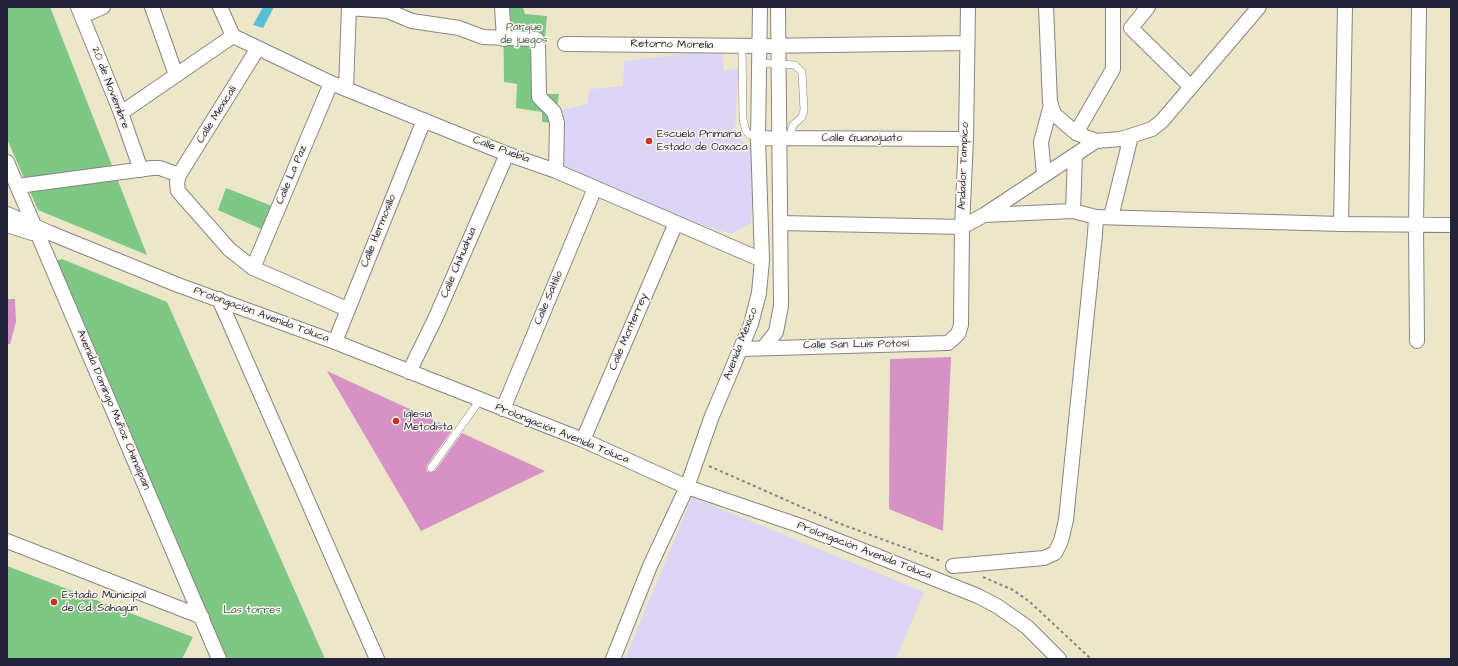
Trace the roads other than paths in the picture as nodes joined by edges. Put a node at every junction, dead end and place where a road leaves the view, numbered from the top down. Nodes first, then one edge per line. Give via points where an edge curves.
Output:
1 (103, 7) edge
2 (152, 7) edge
3 (220, 7) edge
4 (349, 7) edge
5 (502, 7) edge
6 (760, 7) edge
7 (778, 7) edge
8 (968, 7) edge
9 (1046, 7) edge
10 (1113, 7) edge
11 (1148, 7) edge
12 (1259, 7) edge
13 (1345, 7) edge
14 (1419, 7) edge
15 (80, 11) edge
16 (504, 39) junction
17 (245, 41) junction
18 (967, 43) junction
19 (565, 44) dead end
20 (779, 45) junction
21 (742, 46) junction
22 (760, 46) junction
23 (759, 63) junction
24 (778, 63) junction
25 (176, 75) junction
26 (332, 83) junction
27 (1191, 87) junction
28 (346, 89) junction
29 (1051, 105) junction
30 (121, 113) junction
31 (424, 120) junction
32 (1076, 133) junction
33 (1131, 136) junction
34 (758, 138) junction
35 (784, 139) junction
36 (966, 139) junction
37 (1096, 141) junction
38 (507, 154) junction
39 (1075, 155) junction
40 (7, 162) edge
41 (141, 170) junction
42 (556, 171) junction
43 (1044, 175) junction
44 (177, 177) junction
45 (18, 186) junction
46 (595, 188) junction
47 (1073, 211) junction
48 (7, 214) edge
49 (984, 215) junction
50 (1096, 217) junction
51 (1111, 218) junction
52 (676, 223) junction
53 (780, 223) junction
54 (1341, 224) junction
55 (1416, 224) junction
56 (7, 225) edge
57 (1451, 225) edge
58 (962, 227) junction
59 (40, 231) junction
60 (762, 260) junction
61 (253, 268) junction
62 (220, 298) junction
63 (347, 309) junction
64 (961, 325) joint
65 (1417, 341) dead end
66 (335, 342) junction
67 (764, 347) junction
68 (741, 349) junction
69 (409, 372) junction
70 (480, 400) junction
71 (503, 409) junction
72 (583, 440) junction
73 (431, 468) dead end
74 (687, 487) junction
75 (7, 541) edge
76 (953, 566) road end
77 (202, 617) junction
78 (219, 659) edge
79 (377, 659) edge
80 (613, 659) edge
81 (1060, 659) edge

1 - 15 street
2 - 25 street
3 - 17 street
4 - 16 street via 388,11 412,21 459,28 483,37
4 - 28 street
5 - 16 street
6 - 22 street, Avenida México
7 - 20 street, Avenida México
8 - 18 street, Andador Tampico
9 - 29 street
10 - 32 street via 1113,69
11 - 27 street via 1131,28
12 - 27 street
13 - 54 street
14 - 55 street
15 - 30 street, 20 de Noviembre
16 - 42 street via 536,39 539,43 539,97 556,117
17 - 25 street
17 - 26 street, Calle Puebla
17 - 44 street, Calle Mexicali
18 - 20 street
18 - 36 street, Andador Tampico
19 - 21 street, Retorno Morelia
20 - 22 street, Retorno Morelia
20 - 24 street, Avenida México
21 - 22 street, Retorno Morelia
21 - 34 lane via 743,119 746,131
22 - 23 street, Avenida México
23 - 24 lane
23 - 34 street, Avenida México
24 - 35 street, Avenida México
24 - 35 lane via 795,65 802,72 804,110 802,117
25 - 30 street
26 - 28 street, Calle Puebla
26 - 61 street, Calle La Paz
27 - 33 street via 1162,121 1152,129
28 - 31 street, Calle Puebla
29 - 32 street via 1054,114
29 - 43 street via 1041,142
30 - 41 street, 20 de Noviembre
31 - 38 street, Calle Puebla
31 - 63 street, Calle Hermosillo
32 - 37 street
33 - 37 street
33 - 51 street
34 - 35 street, Calle Guanajuato
34 - 60 street, Avenida México
35 - 36 street, Calle Guanajuato
35 - 53 street, Avenida México
36 - 58 street, Andador Tampico
37 - 39 street
38 - 42 street, Calle Puebla
38 - 69 street, Calle Chihuahua
39 - 43 street
39 - 47 street
40 - 45 street, Avenida Domingo Muñoz Chimalpain
41 - 44 street via 160,168
41 - 45 street
42 - 46 street, Calle Puebla
43 - 49 street
44 - 61 street via 178,191 228,249
45 - 59 street, Avenida Domingo Muñoz Chimalpain
46 - 52 street, Calle Puebla
46 - 71 street, Calle Saltillo
47 - 49 street
47 - 50 street
48 - 59 street
49 - 58 street
50 - 51 street
50 - 76 street via 1066,520 1061,541 1054,553 1044,558
51 - 54 street
52 - 60 street, Calle Puebla
52 - 72 street, Calle Monterrey
53 - 58 street
53 - 67 street, Avenida México via 781,306 776,332
54 - 55 street
55 - 57 street
55 - 65 street
56 - 59 street
58 - 64 street, Andador Tampico
59 - 62 street, Prolongación Avenida Toluca via 178,285
59 - 77 street, Avenida Domingo Muñoz Chimalpain
60 - 68 street, Avenida México via 759,292 751,324
61 - 63 street
62 - 66 street, Prolongación Avenida Toluca
62 - 79 street
63 - 66 street, Calle Hermosillo
64 - 67 street, Calle San Luis Potosí via 958,334 948,342
66 - 69 street, Prolongación Avenida Toluca
67 - 68 street, Calle San Luis Potosí
68 - 74 street, Avenida México via 712,416
69 - 70 street, Prolongación Avenida Toluca
70 - 71 street, Prolongación Avenida Toluca
70 - 73 lane
71 - 72 street, Prolongación Avenida Toluca
72 - 74 street, Prolongación Avenida Toluca
74 - 80 street, Avenida México via 650,566
74 - 81 street, Prolongación Avenida Toluca via 800,526 978,596 997,606 1027,628
75 - 77 street
77 - 78 street, Avenida Domingo Muñoz Chimalpain

